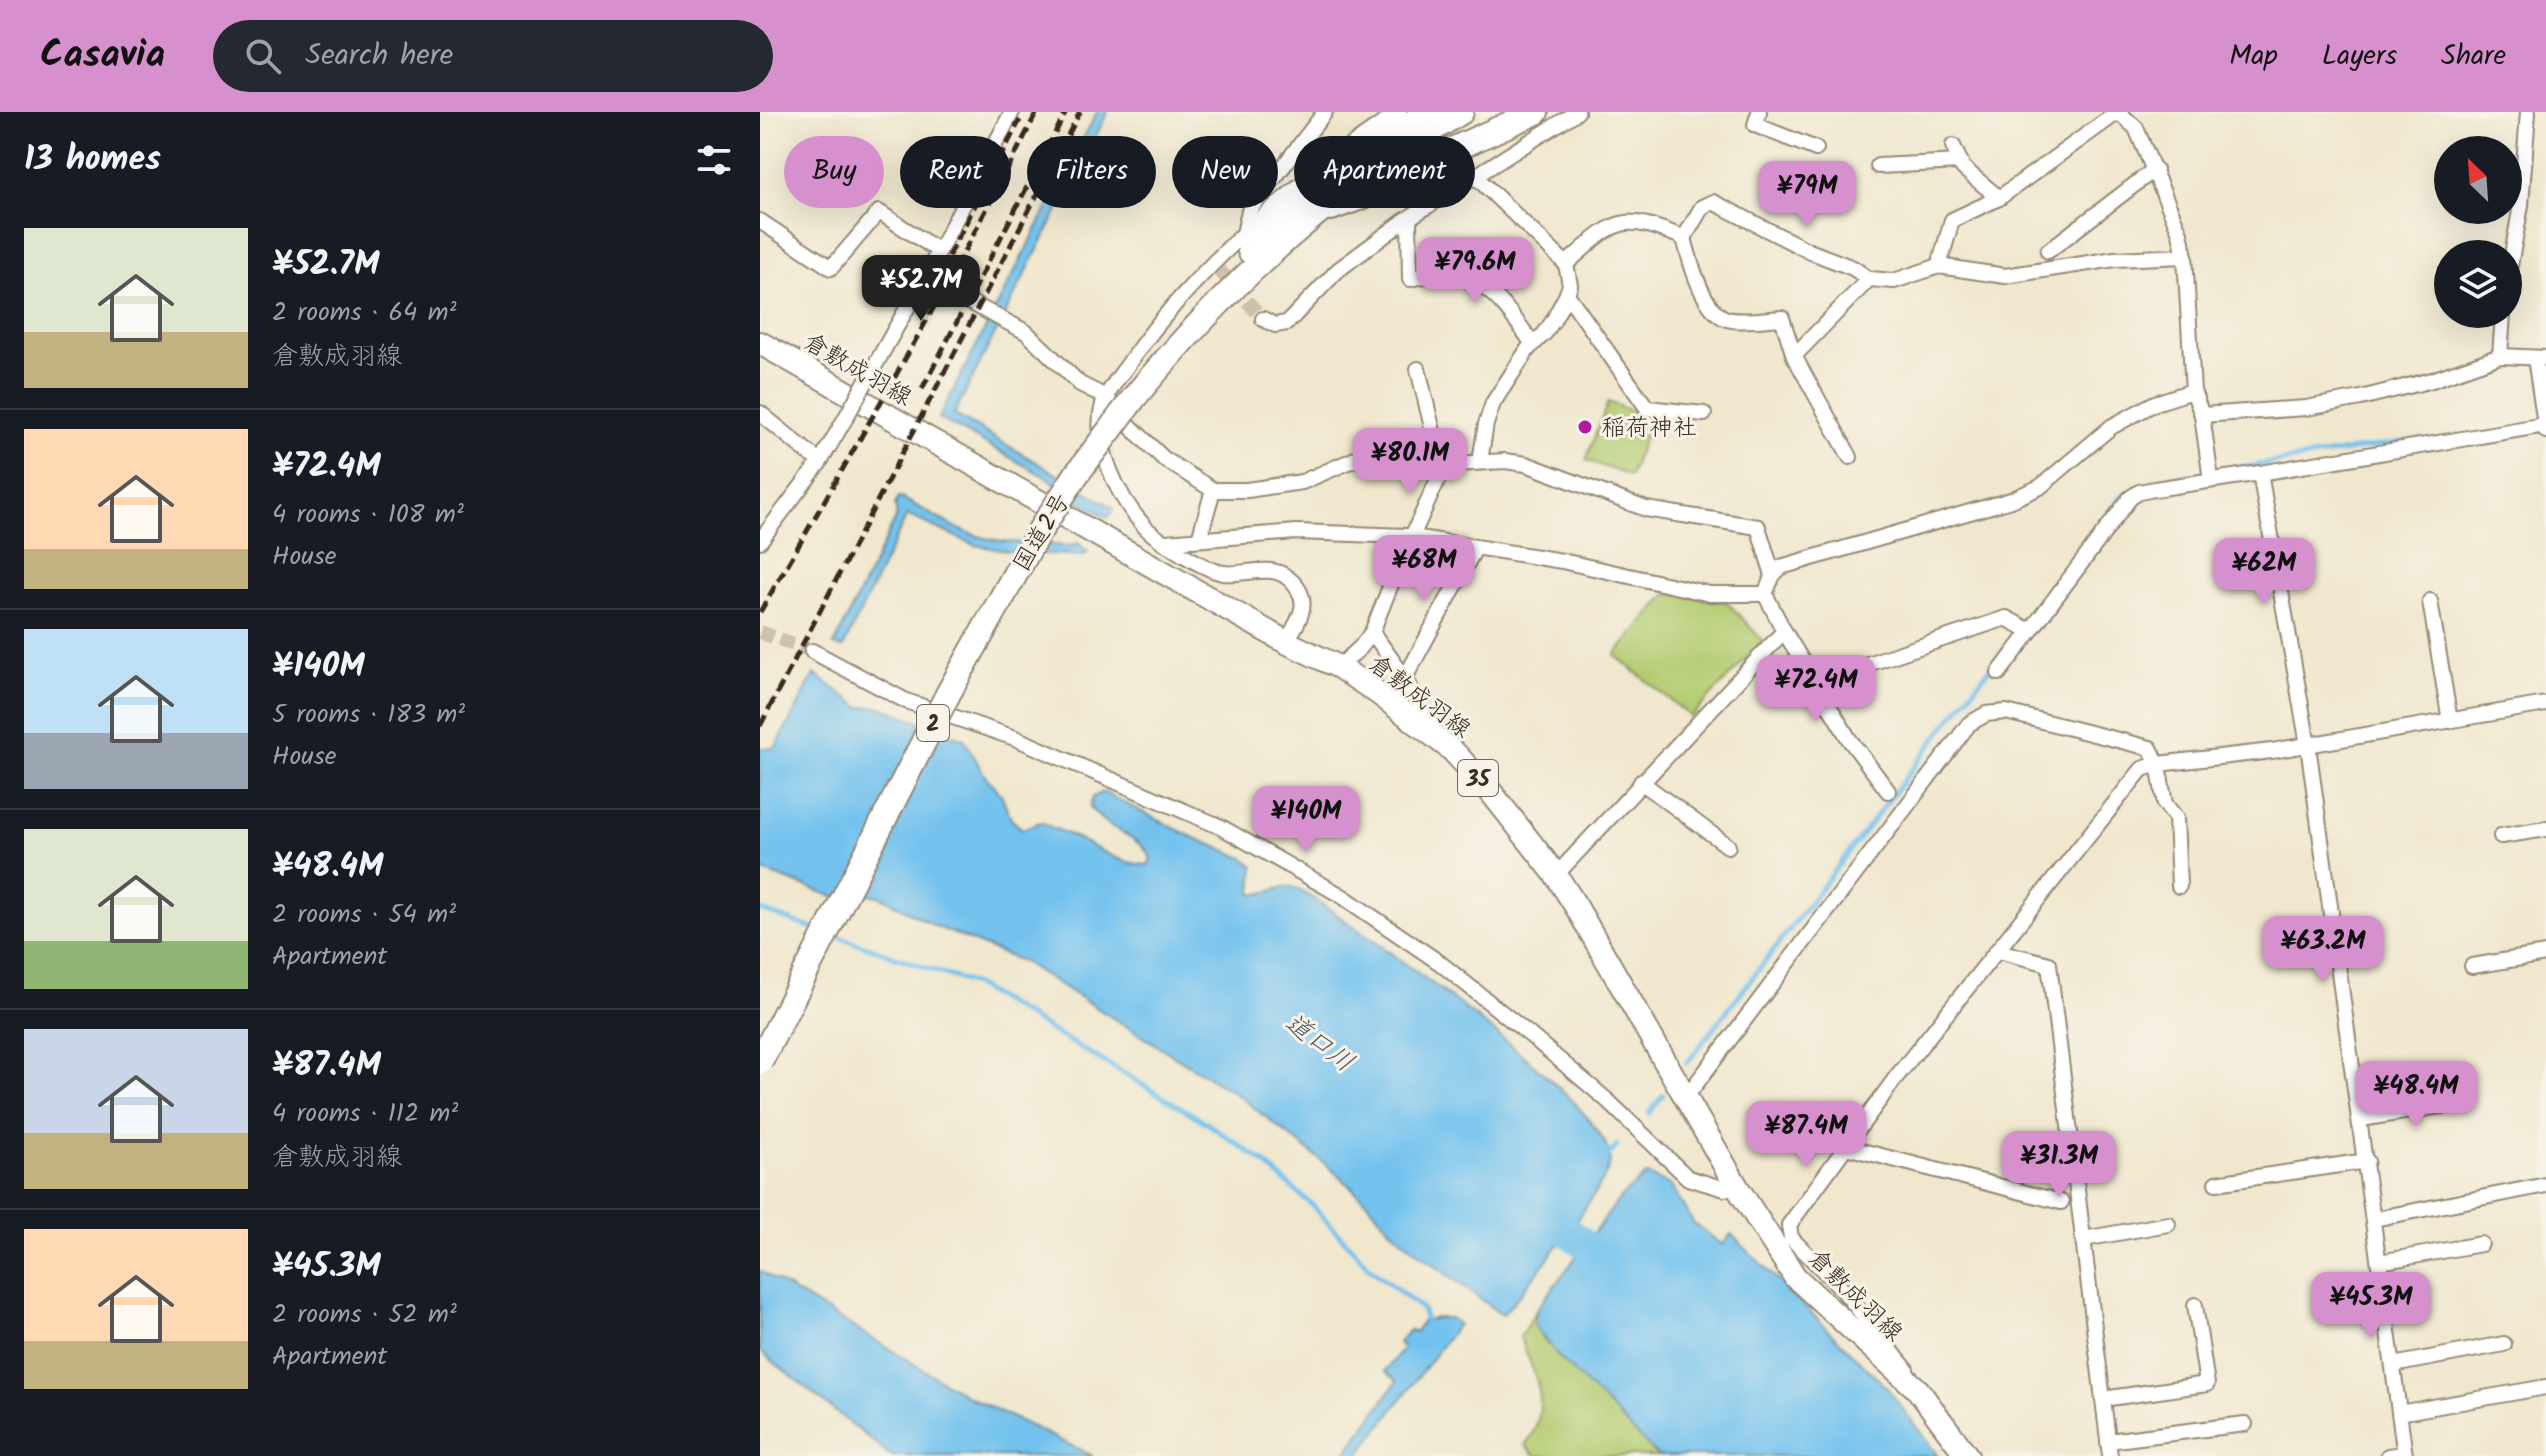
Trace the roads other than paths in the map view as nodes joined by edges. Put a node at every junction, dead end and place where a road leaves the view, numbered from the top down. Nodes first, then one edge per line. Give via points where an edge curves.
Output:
1 (1012, 112) edge
2 (1325, 112) edge
3 (1399, 112) edge
4 (1427, 112) edge
5 (1461, 112) edge
6 (1536, 112) edge
7 (1577, 112) edge
8 (1759, 112) edge
9 (2118, 112) edge
10 (2528, 112) edge
11 (1953, 146) dead end
12 (1816, 149) dead end
13 (1961, 162) junction
14 (1878, 166) dead end
15 (2155, 169) junction
16 (1475, 176) joint
17 (1999, 198) junction
18 (1425, 208) edge
19 (1314, 214) junction
20 (1409, 218) junction
21 (760, 221) edge
22 (1244, 235) junction
23 (1684, 238) junction
24 (2515, 240) edge
25 (939, 251) junction
26 (2048, 251) dead end
27 (2185, 256) junction
28 (1566, 264) junction
29 (1939, 266) junction
30 (924, 278) junction
31 (1869, 279) junction
32 (1567, 294) junction
33 (1263, 319) dead end
34 (2502, 328) edge
35 (760, 343) edge
36 (1533, 344) junction
37 (1794, 356) junction
38 (2500, 356) junction
39 (2541, 358) edge
40 (1418, 369) dead end
41 (1140, 390) junction
42 (2193, 391) junction
43 (1106, 397) junction
44 (760, 413) edge
45 (1704, 414) dead end
46 (2202, 415) junction
47 (2545, 428) edge
48 (1850, 457) dead end
49 (1480, 461) junction
50 (820, 462) junction
51 (1441, 465) junction
52 (2260, 473) junction
53 (2211, 475) junction
54 (1213, 490) junction
55 (1412, 538) junction
56 (1199, 539) junction
57 (760, 541) edge
58 (1165, 542) junction
59 (1476, 547) junction
60 (1773, 575) junction
61 (1765, 594) junction
62 (2430, 601) dead end
63 (2025, 628) junction
64 (1784, 631) junction
65 (1372, 632) junction
66 (1286, 642) junction
67 (812, 651) tunnel mouth
68 (1339, 667) junction
69 (1999, 673) dead end
70 (1405, 678) junction
71 (1813, 682) junction
72 (2546, 704) edge
73 (2450, 721) junction
74 (1441, 742) junction
75 (2308, 745) junction
76 (2158, 764) junction
77 (1641, 782) junction
78 (1888, 791) dead end
79 (2546, 829) edge
80 (2501, 836) dead end
81 (1728, 846) dead end
82 (1556, 875) junction
83 (2179, 886) dead end
84 (1998, 951) junction
85 (2546, 954) edge
86 (2472, 966) dead end
87 (760, 1062) edge
88 (1686, 1097) junction
89 (2465, 1102) dead end
90 (2361, 1119) junction
91 (1846, 1147) junction
92 (2367, 1161) junction
93 (2216, 1183) dead end
94 (2546, 1185) edge
95 (1737, 1187) junction
96 (2061, 1202) dead end
97 (2374, 1219) junction
98 (2168, 1224) dead end
99 (2084, 1239) junction
100 (2481, 1244) dead end
101 (2380, 1262) junction
102 (2195, 1305) dead end
103 (2504, 1344) dead end
104 (2393, 1365) junction
105 (2546, 1387) edge
106 (1918, 1390) junction
107 (2103, 1399) junction
108 (2399, 1413) junction
109 (2245, 1424) dead end
110 (2109, 1449) edge
111 (2405, 1455) edge
112 (1967, 1456) edge
113 (2388, 1456) edge

1 - 25 street
2 - 22 street via 1249,211
3 - 22 street via 1324,166
4 - 41 highway via 1282,219 1189,317
5 - 19 highway, 国道2号 / 2
6 - 19 highway via 1364,196
7 - 16 street
8 - 12 street via 1755,125
9 - 15 street via 2136,128
9 - 17 street
10 - 24 street
11 - 13 street
13 - 14 street
13 - 17 street
15 - 26 street
15 - 27 street
16 - 28 street
17 - 29 street via 1952,220
18 - 20 street
19 - 41 highway, 国道2号 / 2 via 1231,289
20 - 33 street via 1338,270 1287,323
20 - 36 street via 1410,279 1448,273 1470,277 1502,305
21 - 25 street via 831,268 879,212
22 - 43 street via 1147,339
23 - 28 street via 1653,225 1621,222
23 - 31 street via 1702,207 1713,202
23 - 37 street via 1711,309 1728,320 1782,318
25 - 30 street
27 - 29 street via 2115,259 2005,276
27 - 42 street
28 - 32 street
29 - 31 street via 1894,281
30 - 43 street via 1026,332 1080,384
30 - 50 street, bridge
31 - 37 street
32 - 36 street
32 - 45 street via 1647,408
34 - 38 street
35 - 66 main road, 倉敷成羽線 / 35
36 - 49 street via 1493,403
37 - 48 street
38 - 39 street
38 - 46 street via 2361,398 2306,408
39 - 47 street
40 - 51 street
41 - 87 highway, 国道2号 / 2, bridge via 1037,535 948,694
42 - 46 street
42 - 60 street via 2155,403 2111,427 2040,487 2011,500 1792,563
43 - 54 street via 1164,459
43 - 58 street via 1101,418 1106,457 1125,502 1146,529
44 - 50 street
46 - 53 street
47 - 52 street
49 - 51 street
49 - 60 street via 1526,464 1646,509 1758,527
50 - 57 street
51 - 54 street via 1377,455 1302,482
51 - 55 street
52 - 53 street
52 - 75 street
53 - 63 street via 2130,498
54 - 56 street
55 - 56 street via 1297,532
55 - 59 street
55 - 65 street
56 - 58 street
58 - 66 street via 1223,573 1286,576 1298,588 1303,606
59 - 61 street via 1710,594
59 - 70 street
60 - 61 street
61 - 64 street
62 - 73 street
63 - 69 street
63 - 71 street via 2006,618
64 - 71 street
64 - 77 street
65 - 68 street
65 - 70 street
66 - 68 main road, 倉敷成羽線 / 35
67 - 95 street via 906,701 1015,738 1221,827 1328,889 1440,963 1608,1101 1688,1178 1725,1189
68 - 74 main road, 倉敷成羽線 / 35
70 - 74 street
71 - 78 street
72 - 73 street
73 - 75 street
74 - 82 main road, 倉敷成羽線 / 35 via 1490,791
75 - 76 street
75 - 90 street
76 - 83 street via 2165,804 2176,818
76 - 84 street via 2142,769
76 - 88 street via 2150,748 2006,712 1986,714 1969,724
77 - 81 street
77 - 82 street
79 - 80 street
82 - 88 main road, 倉敷成羽線 / 35
84 - 91 street
84 - 99 street via 2049,964
85 - 86 street
88 - 95 main road, 倉敷成羽線 / 35
89 - 90 street
90 - 92 street
91 - 96 street
91 - 106 street via 1788,1231 1883,1338
92 - 93 street
92 - 97 street
94 - 97 street
95 - 106 main road, 倉敷成羽線 / 35 via 1795,1277
97 - 101 street
98 - 99 street
99 - 107 street
100 - 101 street
101 - 104 street
102 - 107 street via 2207,1384
103 - 104 street
104 - 108 street
105 - 108 street
106 - 112 main road, 倉敷成羽線 / 35
107 - 110 street
108 - 111 street
109 - 110 street
111 - 113 street

